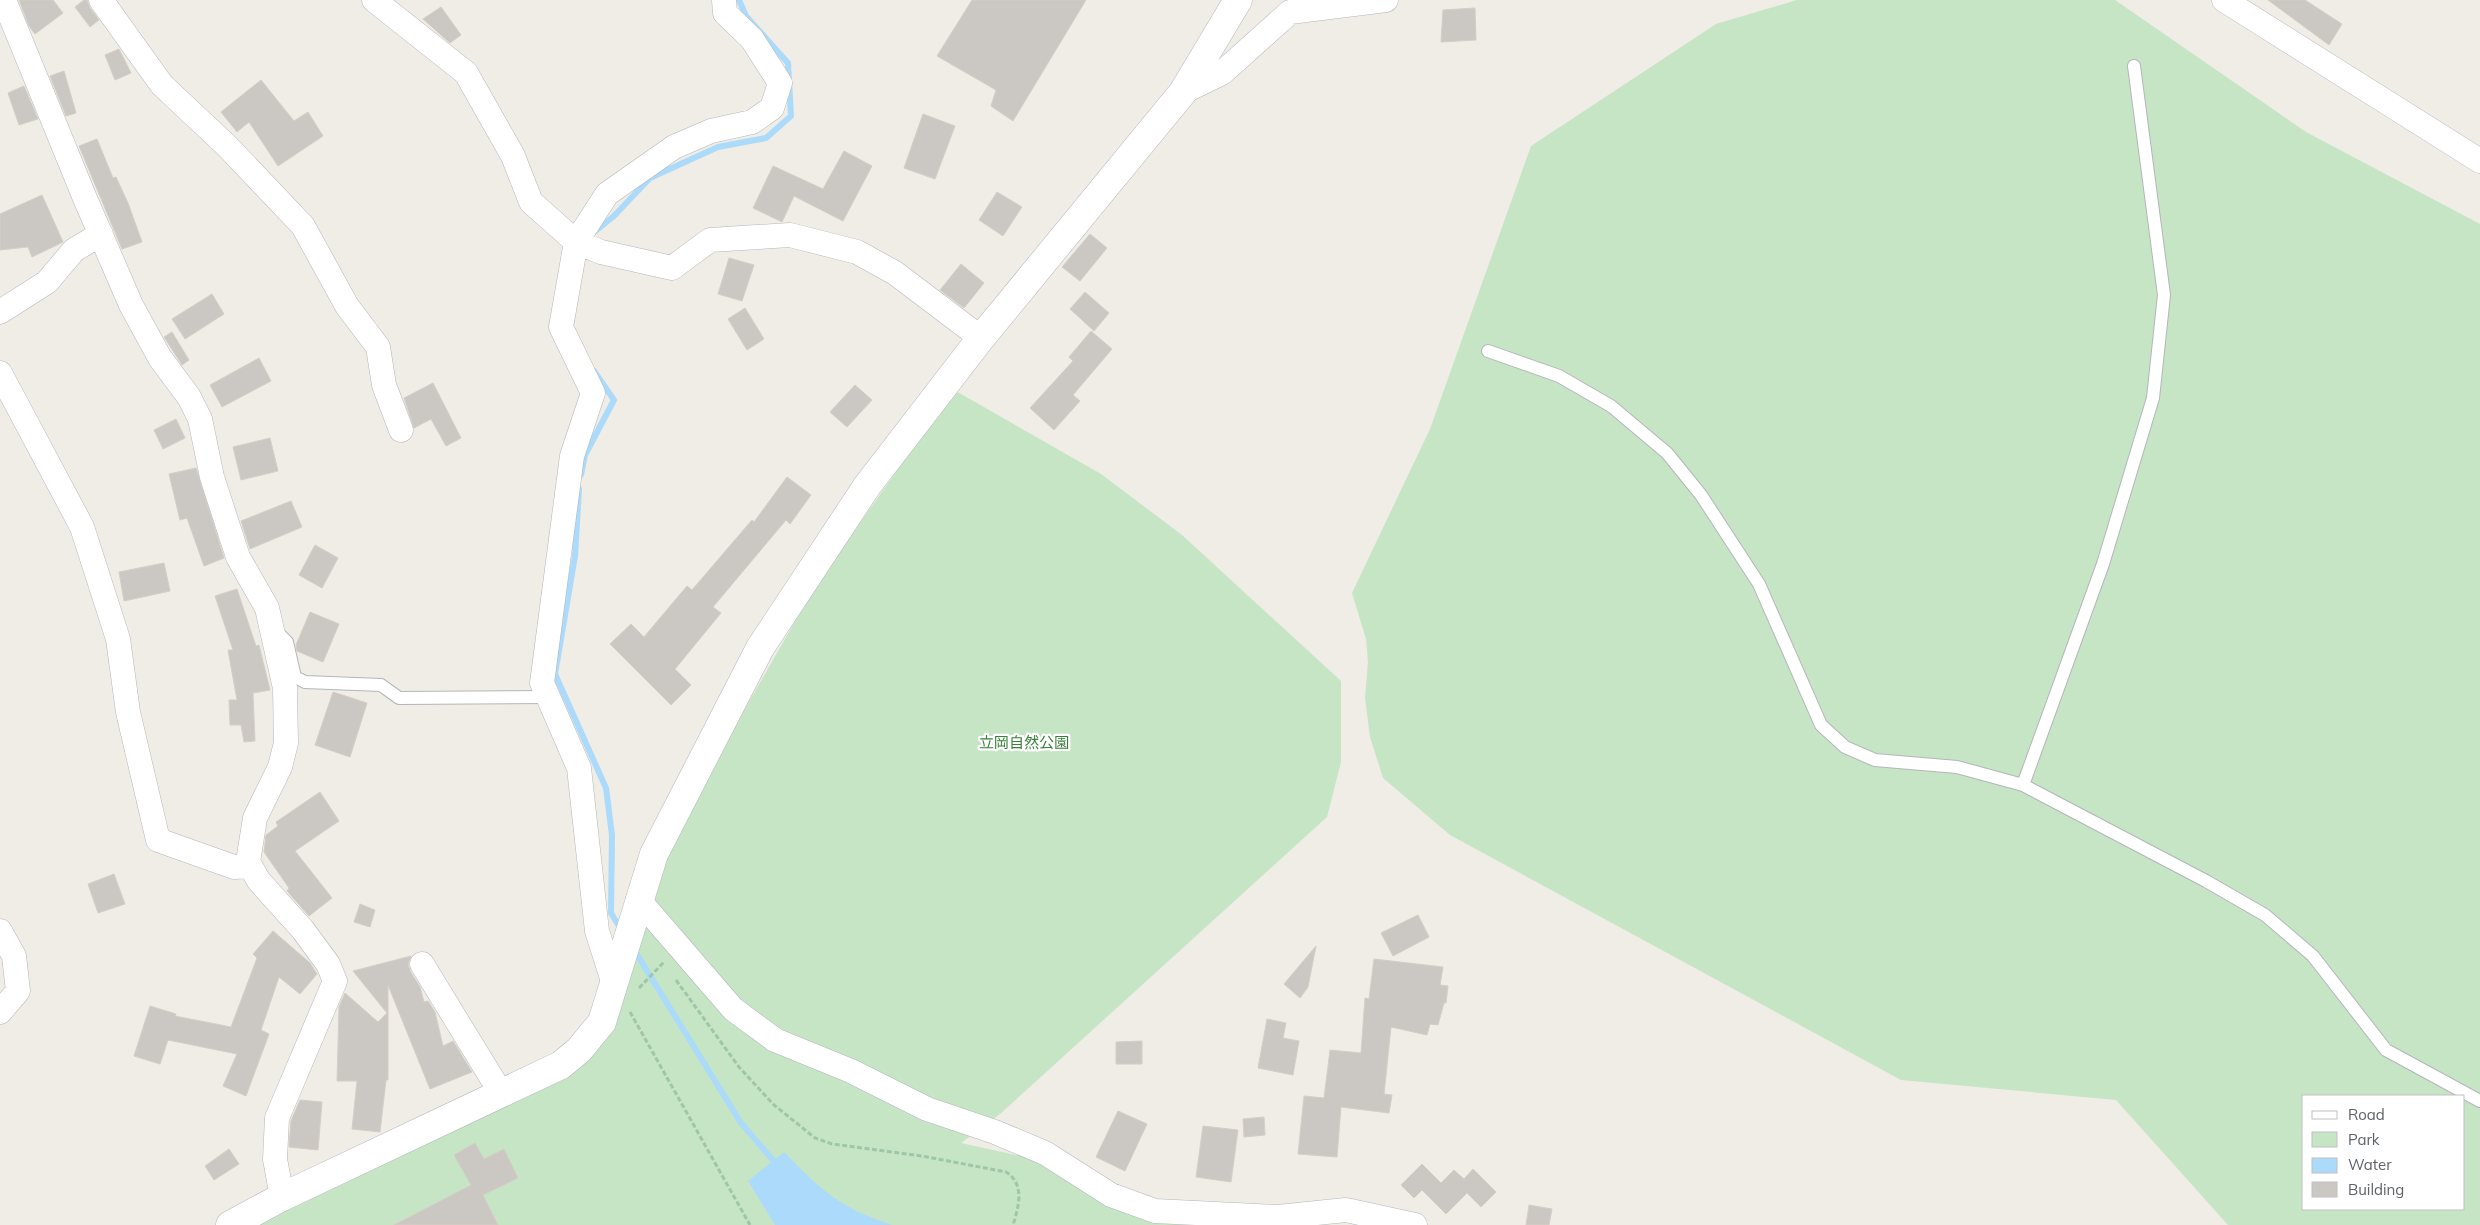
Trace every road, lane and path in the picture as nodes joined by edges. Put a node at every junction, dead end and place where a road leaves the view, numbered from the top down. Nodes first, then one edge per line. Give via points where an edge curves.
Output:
1 (4, 0) edge
2 (101, 0) edge
3 (374, 0) edge
4 (724, 0) edge
5 (1238, 0) edge
6 (1386, 0) edge
7 (2224, 0) edge
8 (2134, 66) dead end
9 (1183, 92) junction
10 (2480, 161) edge
11 (100, 234) junction
12 (576, 242) junction
13 (0, 312) edge
14 (981, 338) junction
15 (1488, 351) dead end
16 (0, 373) edge
17 (401, 430) dead end
18 (272, 626) junction
19 (549, 697) junction
20 (2023, 785) junction
21 (250, 866) junction
22 (636, 910) junction
23 (0, 931) edge
24 (658, 955) dead end
25 (664, 962) junction
26 (422, 964) dead end
27 (669, 970) dead end
28 (674, 977) dead end
29 (625, 985) junction
30 (0, 1012) edge
31 (501, 1093) junction
32 (2480, 1102) edge
33 (282, 1197) junction
34 (230, 1225) edge
35 (750, 1225) edge
36 (1013, 1225) edge
37 (1415, 1225) edge

1 - 11 street
2 - 17 street via 162,85 227,146 303,226 347,306 378,347 384,385
3 - 12 street via 466,73 513,156 531,202
4 - 12 street via 725,13 752,39 780,83 772,108 752,122 711,131 674,147 607,194
5 - 9 street
6 - 9 street via 1290,12 1222,73
7 - 10 street
8 - 20 lane via 2164,295 2153,398 2103,564
9 - 14 street
11 - 13 street via 74,250 46,282
11 - 18 street via 131,305 160,358 189,397 200,419 212,477 238,557 267,608
12 - 14 street via 601,252 672,268 710,240 790,235 857,252 895,273
12 - 19 street via 561,326 593,392 572,456 542,683
14 - 22 street via 867,486 760,648 667,826 654,854
15 - 20 lane via 1559,376 1604,402 1667,453 1700,495 1759,584 1821,725 1845,747 1875,760 1957,767
16 - 21 street via 82,527 118,639 128,712 158,840 234,867
18 - 19 lane via 287,642 295,677 305,682 381,685 399,698
18 - 21 street via 285,688 286,743 280,767 255,818
19 - 29 street via 580,768 597,931
20 - 32 lane via 2266,915 2313,956 2386,1050
21 - 33 street via 258,881 303,930 328,964 335,981 277,1118 275,1159
22 - 29 street
22 - 37 street via 733,1009 775,1040 852,1070 927,1109 1045,1153 1111,1195 1155,1211 1278,1217 1346,1210
23 - 30 street via 14,956 18,991
24 - 25 path
25 - 27 path
25 - 29 path
26 - 31 street
28 - 36 path via 739,1068 773,1104 815,1138 832,1144 1006,1172 1016,1178 1020,1191
29 - 31 street via 602,1022 579,1050 561,1065
29 - 35 path
31 - 33 street
33 - 34 street

